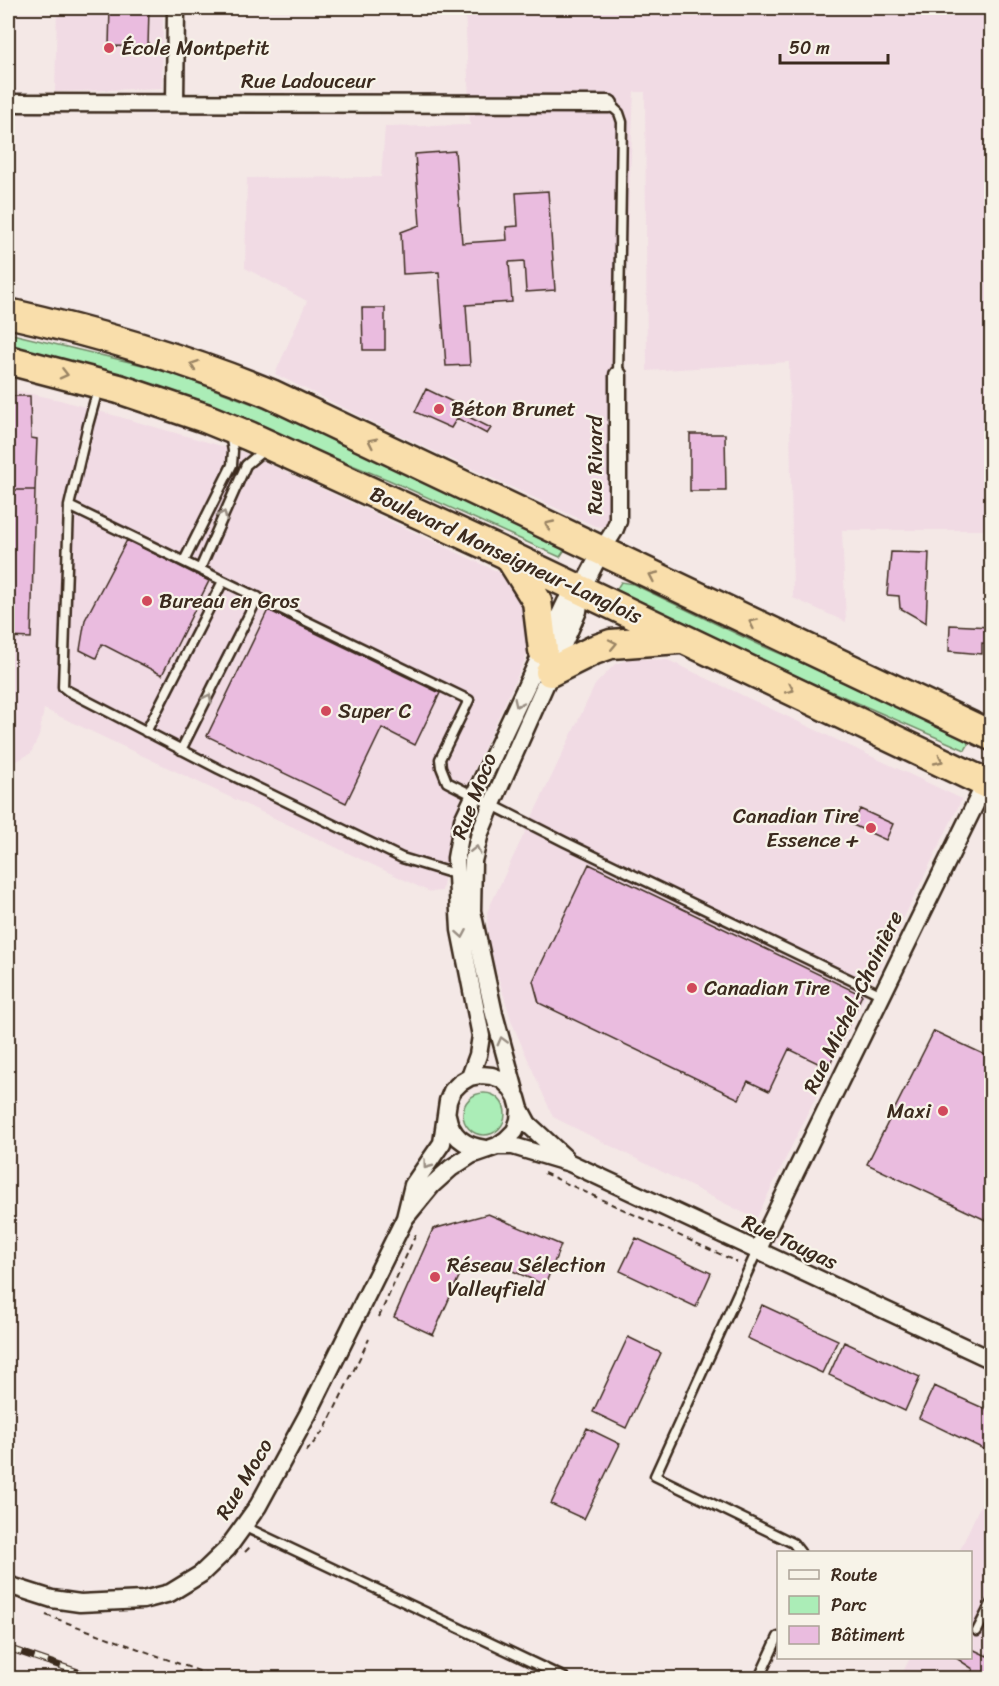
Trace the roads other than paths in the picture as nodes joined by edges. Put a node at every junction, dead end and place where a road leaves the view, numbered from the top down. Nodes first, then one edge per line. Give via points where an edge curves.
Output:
1 (176, 8) edge
2 (8, 103) edge
3 (175, 103) junction
4 (609, 104) joint
5 (8, 313) edge
6 (8, 360) edge
7 (618, 375) joint
8 (100, 383) junction
9 (229, 427) junction
10 (272, 446) junction
11 (69, 506) junction
12 (602, 550) junction
13 (508, 556) junction
14 (184, 561) junction
15 (200, 569) junction
16 (224, 581) junction
17 (581, 590) junction
18 (258, 597) junction
19 (683, 639) junction
20 (546, 661) junction
21 (146, 732) junction
22 (992, 736) edge
23 (181, 750) junction
24 (989, 780) edge
25 (473, 795) junction
26 (492, 804) junction
27 (465, 874) junction
28 (882, 995) junction
29 (470, 1077) junction
30 (519, 1103) junction
31 (446, 1112) junction
32 (491, 1147) junction
33 (570, 1163) junction
34 (411, 1224) junction
35 (757, 1251) junction
36 (992, 1360) edge
37 (243, 1526) junction
38 (799, 1551) edge
39 (8, 1585) edge
40 (992, 1602) edge
41 (977, 1631) dead end
42 (777, 1639) edge
43 (565, 1678) edge
44 (759, 1678) edge

1 - 3 street
2 - 3 street, Rue Ladouceur
3 - 4 street, Rue Ladouceur
4 - 7 lane via 622,122
12 -> 5 highway, Boulevard Monseigneur-Langlois via 249,385 152,351
6 -> 8 highway, Boulevard Monseigneur-Langlois
7 - 12 street, Rue Rivard via 619,514
8 - 9 highway, Boulevard Monseigneur-Langlois
8 - 11 lane
9 - 10 highway, Boulevard Monseigneur-Langlois
9 - 14 lane via 232,465
10 - 13 highway, Boulevard Monseigneur-Langlois
15 -> 10 lane via 246,465
11 - 14 lane
11 - 21 lane via 63,687
12 - 17 street, Rue Moco
22 -> 12 highway, Boulevard Monseigneur-Langlois
13 - 17 highway, Boulevard Monseigneur-Langlois
13 - 20 highway via 537,601
14 - 15 lane
15 - 16 lane
16 - 18 lane
16 - 21 lane
17 - 19 highway, Boulevard Monseigneur-Langlois
17 - 20 street, Rue Moco via 578,611
17 - 20 street, Rue Moco via 566,602
23 -> 18 lane
18 - 25 lane via 469,700 440,759 447,782
20 -> 19 highway via 611,644
19 -> 24 highway, Boulevard Monseigneur-Langlois
20 -> 25 street, Rue Moco
20 - 26 street, Rue Moco
21 - 23 lane
23 - 27 lane via 402,858
24 - 28 street, Rue Michel-Choinière
25 - 26 lane
25 - 27 street, Rue Moco via 459,840
27 -> 26 street, Rue Moco
26 - 28 lane
27 -> 29 street, Rue Moco via 460,930 481,1036
30 -> 27 street, Rue Moco
28 - 35 street, Rue Michel-Choinière
29 - 30 street via 503,1080
29 - 31 street, Rue Moco via 452,1091
30 - 32 street, Rue Moco via 514,1131
30 - 33 street, Rue Tougas via 528,1124
31 - 32 street via 454,1135 463,1143
31 -> 34 street, Rue Moco via 442,1143 413,1185
32 - 33 street, Rue Tougas via 513,1146
32 - 34 street, Rue Moco via 451,1168 432,1185
33 - 35 street, Rue Tougas
34 - 37 street, Rue Moco via 258,1506
35 - 36 street, Rue Tougas
35 - 38 lane via 655,1476 793,1543
37 - 39 street, Rue Moco via 227,1549 201,1574 170,1593 143,1600 52,1599
37 - 43 lane
40 - 41 lane
42 - 44 lane

